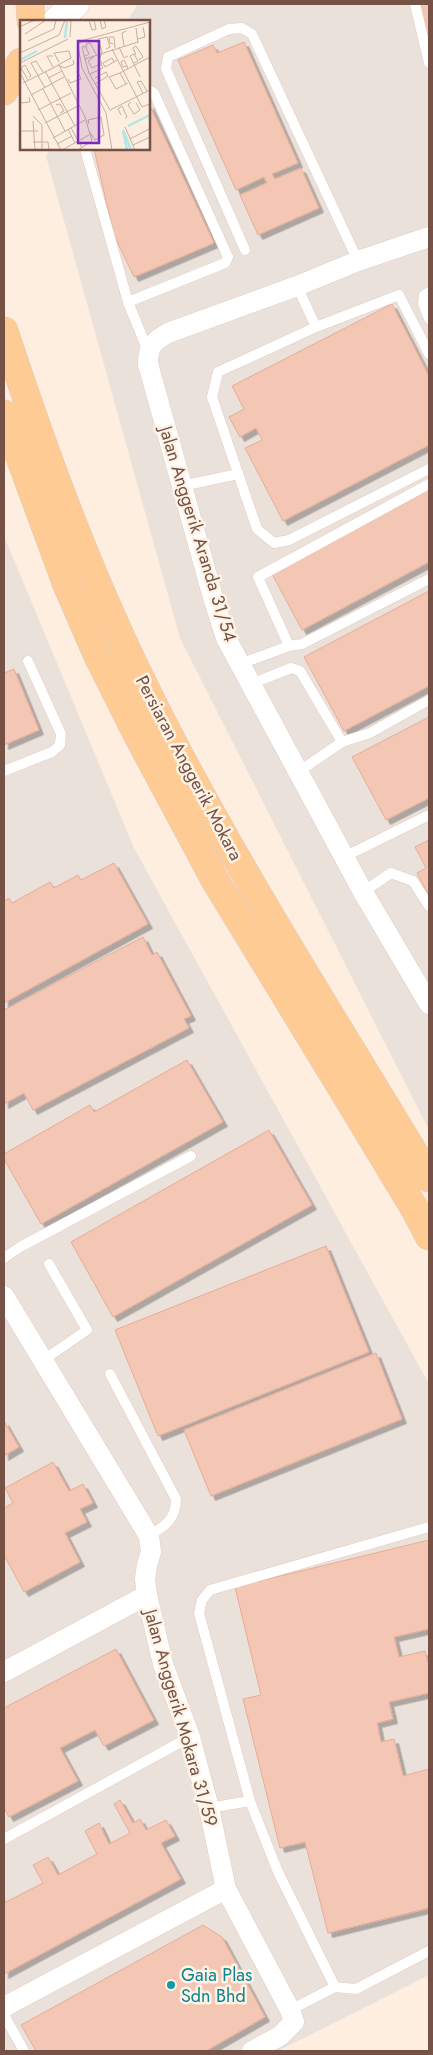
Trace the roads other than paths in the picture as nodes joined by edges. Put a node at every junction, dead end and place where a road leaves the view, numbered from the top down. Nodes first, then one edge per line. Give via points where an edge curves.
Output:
1 (30, 4) edge
2 (75, 4) edge
3 (415, 4) edge
4 (31, 20) edge
5 (58, 20) edge
6 (429, 63) edge
7 (20, 64) edge
8 (4, 91) edge
9 (150, 91) edge
10 (86, 150) edge
11 (429, 237) edge
12 (245, 250) dead end
13 (358, 261) junction
14 (297, 286) junction
15 (429, 292) edge
16 (128, 302) junction
17 (429, 319) edge
18 (316, 327) junction
19 (4, 331) edge
20 (148, 352) junction
21 (429, 354) edge
22 (4, 414) edge
23 (429, 469) edge
24 (238, 474) junction
25 (429, 484) edge
26 (182, 486) junction
27 (429, 579) edge
28 (289, 646) junction
29 (28, 661) dead end
30 (240, 664) junction
31 (252, 684) junction
32 (429, 700) edge
33 (342, 742) junction
34 (4, 771) edge
35 (298, 772) junction
36 (429, 815) edge
37 (344, 857) junction
38 (363, 892) junction
39 (429, 906) edge
40 (429, 1004) edge
41 (192, 1156) dead end
42 (429, 1178) edge
43 (429, 1236) edge
44 (4, 1258) edge
45 (49, 1264) dead end
46 (4, 1298) edge
47 (42, 1361) junction
48 (110, 1374) dead end
49 (429, 1527) edge
50 (149, 1536) junction
51 (147, 1595) junction
52 (4, 1672) edge
53 (190, 1737) junction
54 (250, 1801) junction
55 (209, 1808) junction
56 (4, 1839) edge
57 (226, 1889) junction
58 (429, 1951) edge
59 (334, 1988) junction
60 (4, 2007) edge
61 (290, 2010) junction
62 (4, 2015) edge
63 (24, 2051) edge
64 (252, 2051) edge

1 - 4 main road
2 - 5 main road
3 - 6 lane
7 - 8 main road
9 - 16 lane via 154,93 228,257 225,263
10 - 16 lane
11 - 13 street
12 - 13 lane via 166,69 168,57 229,29 242,28 252,34
13 - 14 street
14 - 18 lane
14 - 20 street via 168,332 153,342
15 - 17 lane via 424,295 423,304
16 - 20 lane
18 - 21 lane via 399,295
18 - 24 lane via 218,372 212,397
19 - 42 main road, Persiaran Anggerik Mokara via 79,544 153,704 239,864
20 - 26 street, Jalan Anggerik Aranda 31/54 via 148,364
22 - 43 main road, Persiaran Anggerik Mokara via 67,586 138,736 215,880
23 - 24 lane via 289,540 274,543 257,529
24 - 26 lane
25 - 28 lane via 258,576
26 - 30 street, Jalan Anggerik Aranda 31/54 via 226,638
27 - 28 lane via 302,644
28 - 30 lane
29 - 34 lane via 61,734 60,745 52,752
30 - 31 street, Jalan Anggerik Aranda 31/54
31 - 33 lane via 291,668 300,671
31 - 35 street, Jalan Anggerik Aranda 31/54
32 - 33 lane via 370,733
33 - 35 lane
35 - 37 street, Jalan Anggerik Aranda 31/54
36 - 37 lane
37 - 38 street, Jalan Anggerik Aranda 31/54
38 - 39 lane via 391,873 414,881
38 - 40 street, Jalan Anggerik Aranda 31/54
41 - 44 lane
45 - 47 lane via 87,1330
46 - 47 street
47 - 50 street
48 - 50 lane via 176,1499 176,1510 164,1526
49 - 54 lane via 210,1590 202,1600 199,1613
50 - 51 street, Jalan Anggerik Mokara 31/59 via 151,1552 146,1572
51 - 52 street
51 - 53 street, Jalan Anggerik Mokara 31/59 via 163,1664
53 - 55 street, Jalan Anggerik Mokara 31/59
53 - 56 lane
54 - 55 lane
54 - 59 lane via 278,1872
55 - 57 street, Jalan Anggerik Mokara 31/59
57 - 60 street
57 - 61 street, Jalan Anggerik Mokara 31/59
58 - 59 lane via 356,1989
59 - 61 lane
61 - 64 street via 294,2022 286,2032
62 - 63 lane

